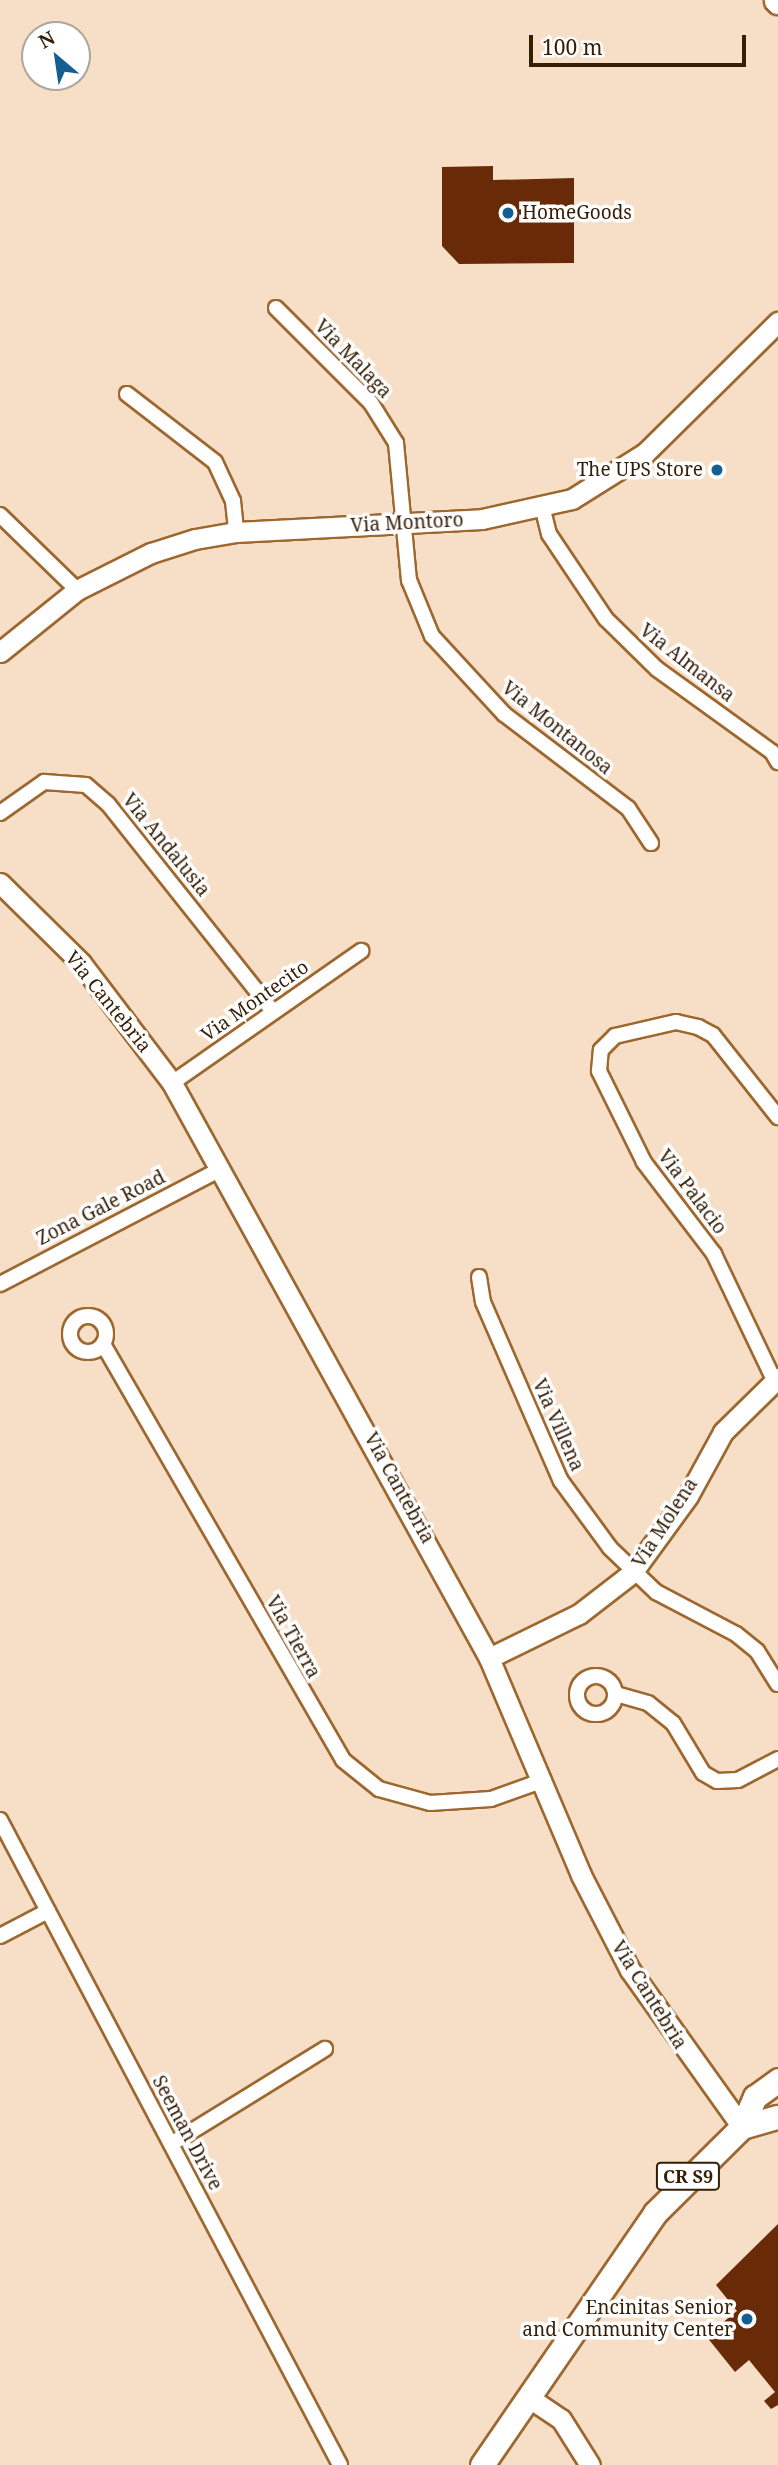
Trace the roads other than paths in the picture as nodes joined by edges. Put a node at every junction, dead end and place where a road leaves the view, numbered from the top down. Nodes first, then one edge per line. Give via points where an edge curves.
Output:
1 (276, 307) dead end
2 (778, 322) edge
3 (127, 394) dead end
4 (543, 510) junction
5 (0, 515) edge
6 (406, 524) junction
7 (236, 531) junction
8 (76, 590) junction
9 (0, 652) edge
10 (778, 762) edge
11 (0, 813) edge
12 (651, 843) dead end
13 (0, 883) edge
14 (361, 951) dead end
15 (272, 1010) junction
16 (172, 1083) junction
17 (778, 1117) edge
18 (221, 1169) junction
19 (478, 1277) dead end
20 (0, 1284) edge
21 (103, 1344) dead end
22 (776, 1379) edge
23 (632, 1573) junction
24 (489, 1658) junction
25 (778, 1684) edge
26 (616, 1694) dead end
27 (778, 1759) edge
28 (544, 1780) junction
29 (0, 1820) edge
30 (48, 1911) junction
31 (0, 1936) edge
32 (325, 2049) dead end
33 (778, 2080) edge
34 (778, 2117) edge
35 (742, 2127) junction
36 (171, 2144) junction
37 (531, 2399) junction
38 (340, 2465) edge
39 (482, 2465) edge
40 (590, 2465) edge

1 - 6 street, Via Malaga via 386,424 402,468
2 - 4 main road, Via Montoro via 631,464 596,488
3 - 7 street via 215,462 233,501
4 - 6 main road, Via Montoro
4 - 10 street, Via Almansa via 550,534 606,619 657,669 772,752
5 - 8 street
6 - 7 main road, Via Montoro
6 - 12 street, Via Montanosa via 410,580 432,636 504,714 628,808
7 - 8 main road, Via Montoro via 151,553
8 - 9 main road, Via Montoro
11 - 15 street, Via Andalusia via 44,782 86,785 108,804
13 - 16 main road, Via Cantebria via 81,963
14 - 15 street, Via Montecito
15 - 16 street, Via Montecito
16 - 18 main road, Via Cantebria
17 - 22 street, Via Palacio via 713,1035 698,1027 676,1022 623,1035 601,1050 599,1071 644,1162 714,1254
18 - 20 street, Zona Gale Road
18 - 24 main road, Via Cantebria
19 - 23 street, Via Villena via 483,1302 561,1481
21 - 28 street, Via Tierra via 343,1760 379,1789 430,1803 491,1799
22 - 23 main road, Via Molena via 723,1432 688,1496
23 - 24 main road, Via Molena via 579,1614
23 - 25 street, Via Villena via 656,1592 736,1634 757,1651
24 - 28 main road, Via Cantebria
26 - 27 street via 648,1703 673,1723 702,1773 717,1781 738,1780
28 - 35 main road, Via Cantebria via 581,1875 629,1970
29 - 30 street, Seeman Drive
30 - 31 street
30 - 36 street, Seeman Drive
32 - 36 street
33 - 35 main road, CR S9 via 755,2097
34 - 35 main road, CR S9
35 - 37 main road, CR S9 via 655,2213
36 - 38 street, Seeman Drive
37 - 39 main road, CR S9
37 - 40 main road via 561,2419

